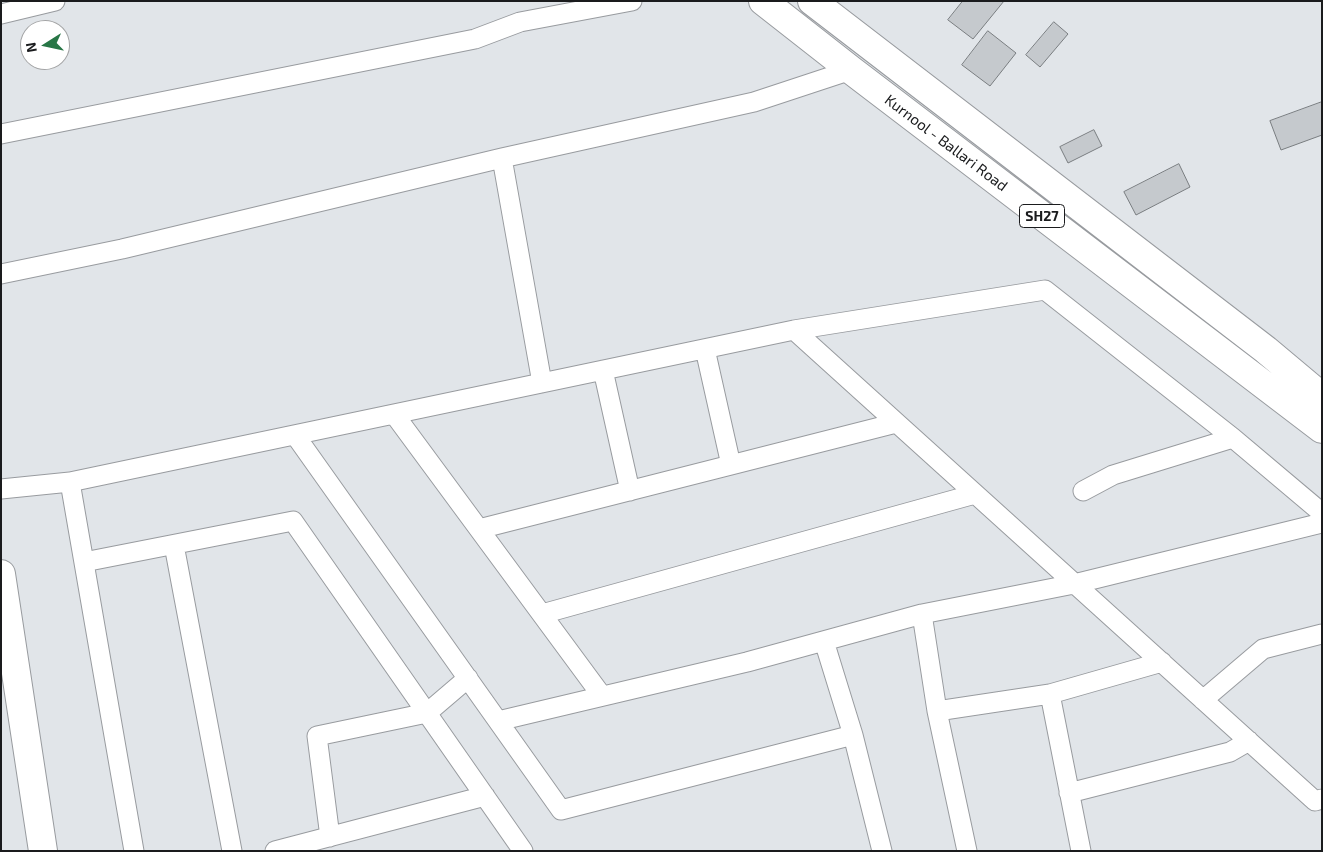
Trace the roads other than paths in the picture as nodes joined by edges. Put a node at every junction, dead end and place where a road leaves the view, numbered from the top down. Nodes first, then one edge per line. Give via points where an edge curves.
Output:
1 (55, 1) edge
2 (632, 1) edge
3 (763, 1) edge
4 (812, 1) edge
5 (1, 14) edge
6 (851, 70) junction
7 (1, 134) edge
8 (502, 158) junction
9 (1, 274) edge
10 (794, 330) junction
11 (705, 348) junction
12 (603, 370) junction
13 (542, 383) junction
14 (1322, 397) edge
15 (394, 414) junction
16 (896, 423) junction
17 (1322, 429) edge
18 (295, 435) junction
19 (1233, 438) junction
20 (731, 465) junction
21 (70, 482) junction
22 (1, 489) edge
23 (630, 491) junction
24 (1083, 492) dead end
25 (975, 494) junction
26 (1322, 513) edge
27 (1322, 523) edge
28 (479, 529) junction
29 (174, 545) junction
30 (84, 562) junction
31 (1, 574) edge
32 (1074, 584) junction
33 (3, 602) edge
34 (542, 614) junction
35 (922, 614) junction
36 (1322, 634) edge
37 (824, 640) junction
38 (1162, 662) junction
39 (468, 678) junction
40 (1050, 694) junction
41 (602, 696) junction
42 (1203, 700) junction
43 (937, 711) junction
44 (427, 713) junction
45 (498, 721) junction
46 (853, 735) junction
47 (1248, 741) junction
48 (1069, 793) junction
49 (485, 796) junction
50 (1322, 798) edge
51 (330, 837) junction
52 (43, 851) edge
53 (134, 851) edge
54 (232, 851) edge
55 (275, 851) edge
56 (523, 851) edge
57 (882, 851) edge
58 (967, 851) edge
59 (1081, 851) edge

1 - 5 street
2 - 7 street via 520,22 475,39
3 - 6 main road, Kurnool - Ballari Road / SH27
4 - 14 main road, SH27 via 1259,344
6 - 8 street via 754,102
6 - 17 main road, Kurnool - Ballari Road / SH27
8 - 9 street via 122,250
8 - 13 street
10 - 11 street
10 - 16 street
10 - 19 street via 1045,290
11 - 12 street
11 - 20 street
12 - 13 street
12 - 23 street
13 - 15 street
15 - 18 street
15 - 28 street
16 - 20 street
16 - 25 street
18 - 21 street
18 - 39 street
19 - 24 street via 1113,475
19 - 26 street
20 - 23 street
21 - 22 street
21 - 30 street
23 - 28 street
25 - 32 street
25 - 34 street
27 - 32 street
28 - 34 street
29 - 30 street
29 - 44 street via 293,521
29 - 54 street
30 - 53 street
31 - 33 main road
32 - 35 street
32 - 38 street
33 - 52 main road
34 - 41 street
35 - 37 street
35 - 43 street
36 - 42 street via 1263,649
37 - 41 street
37 - 46 street
38 - 40 street
38 - 42 street
39 - 44 street
39 - 45 street
40 - 43 street
40 - 48 street
41 - 45 street
42 - 47 street
43 - 58 street
44 - 49 street
44 - 51 street via 317,736
45 - 46 street via 561,810
46 - 57 street
47 - 48 street via 1230,752
47 - 50 street via 1315,801
48 - 59 street
49 - 51 street
49 - 56 street
51 - 55 street

